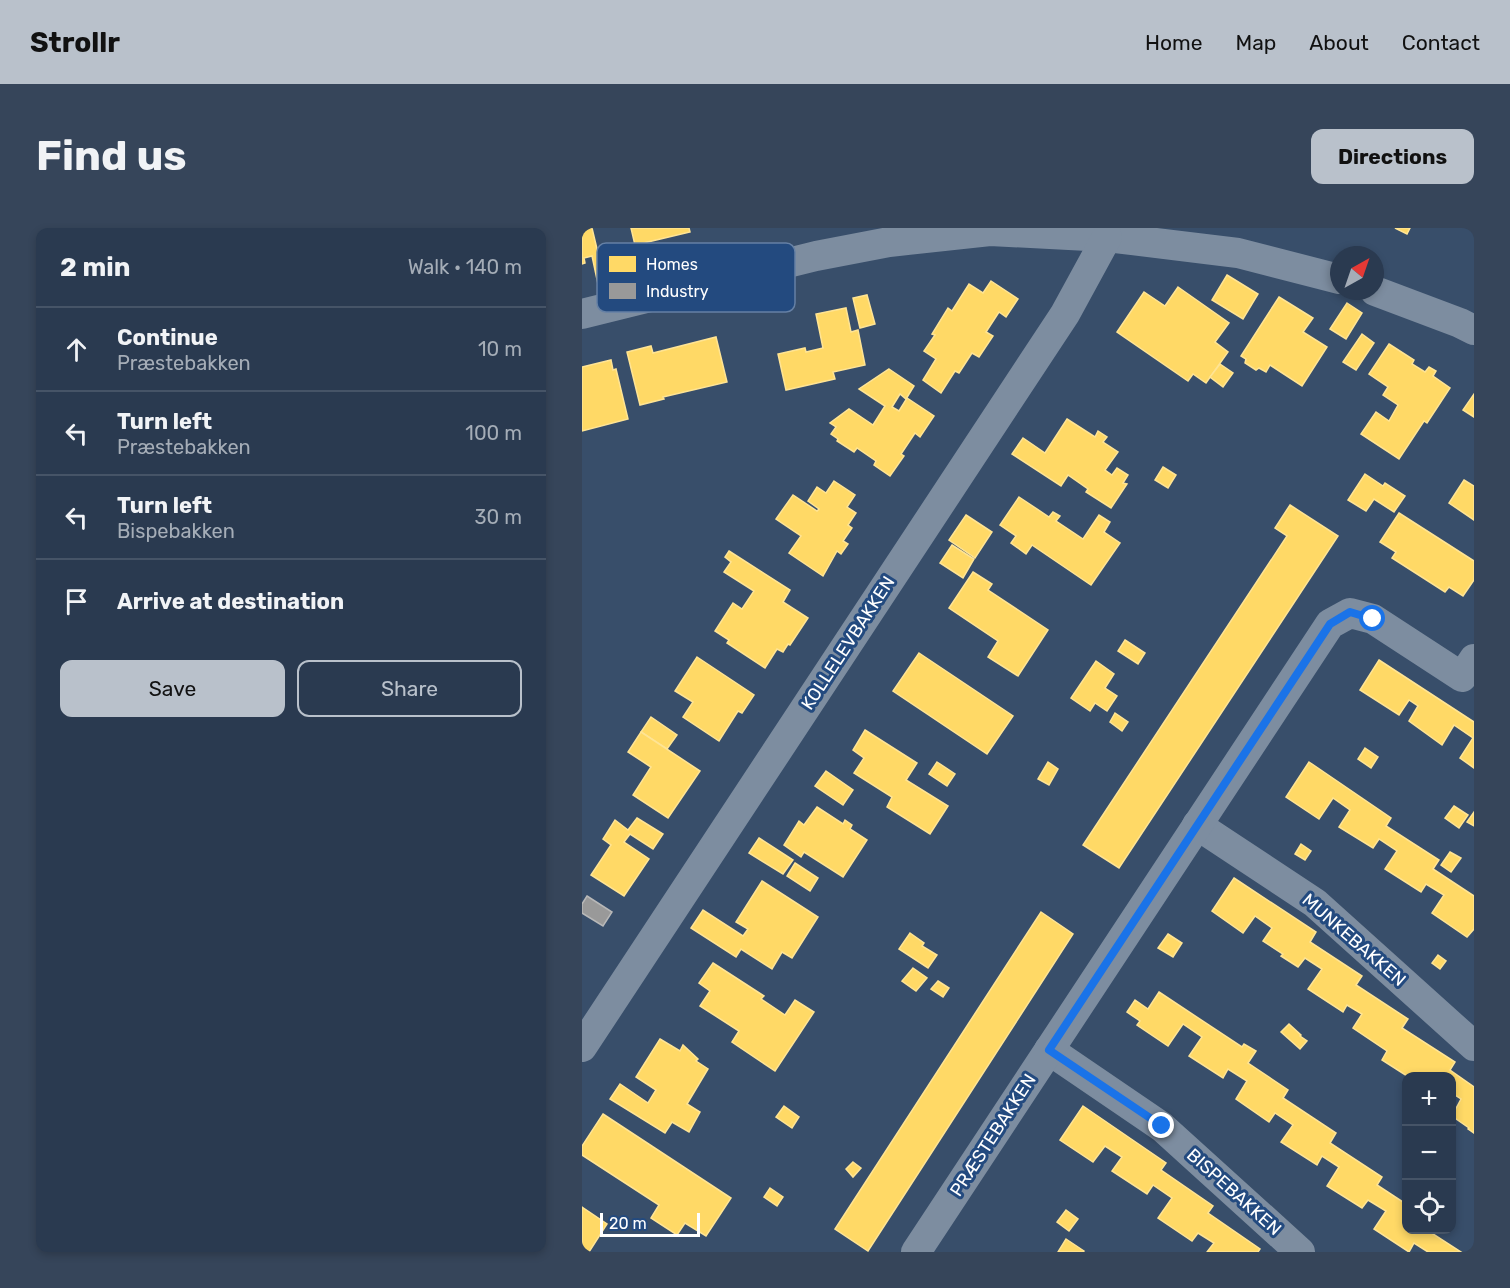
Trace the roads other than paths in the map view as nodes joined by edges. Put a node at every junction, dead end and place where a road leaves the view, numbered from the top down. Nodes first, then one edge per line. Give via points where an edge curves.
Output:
1 (1107, 237) junction
2 (795, 261) edge
3 (1330, 277) edge
4 (1384, 294) edge
5 (597, 310) edge
6 (582, 314) edge
7 (1474, 330) edge
8 (1470, 675) edge
9 (1197, 825) junction
10 (586, 1034) edge
11 (1474, 1046) edge
12 (1049, 1050) junction
13 (916, 1252) edge
14 (1299, 1252) edge

1 - 2 street via 990,231 889,242
1 - 3 street via 1238,253
1 - 10 street, KOLLELEVBAKKEN via 1065,314
4 - 7 street
5 - 6 street
8 - 9 street, PRÆSTEBAKKEN via 1373,619 1350,612 1330,624
9 - 11 street, MUNKEBAKKEN via 1315,903
9 - 12 street, PRÆSTEBAKKEN
12 - 13 street, PRÆSTEBAKKEN
12 - 14 street, BISPEBAKKEN via 1162,1126

